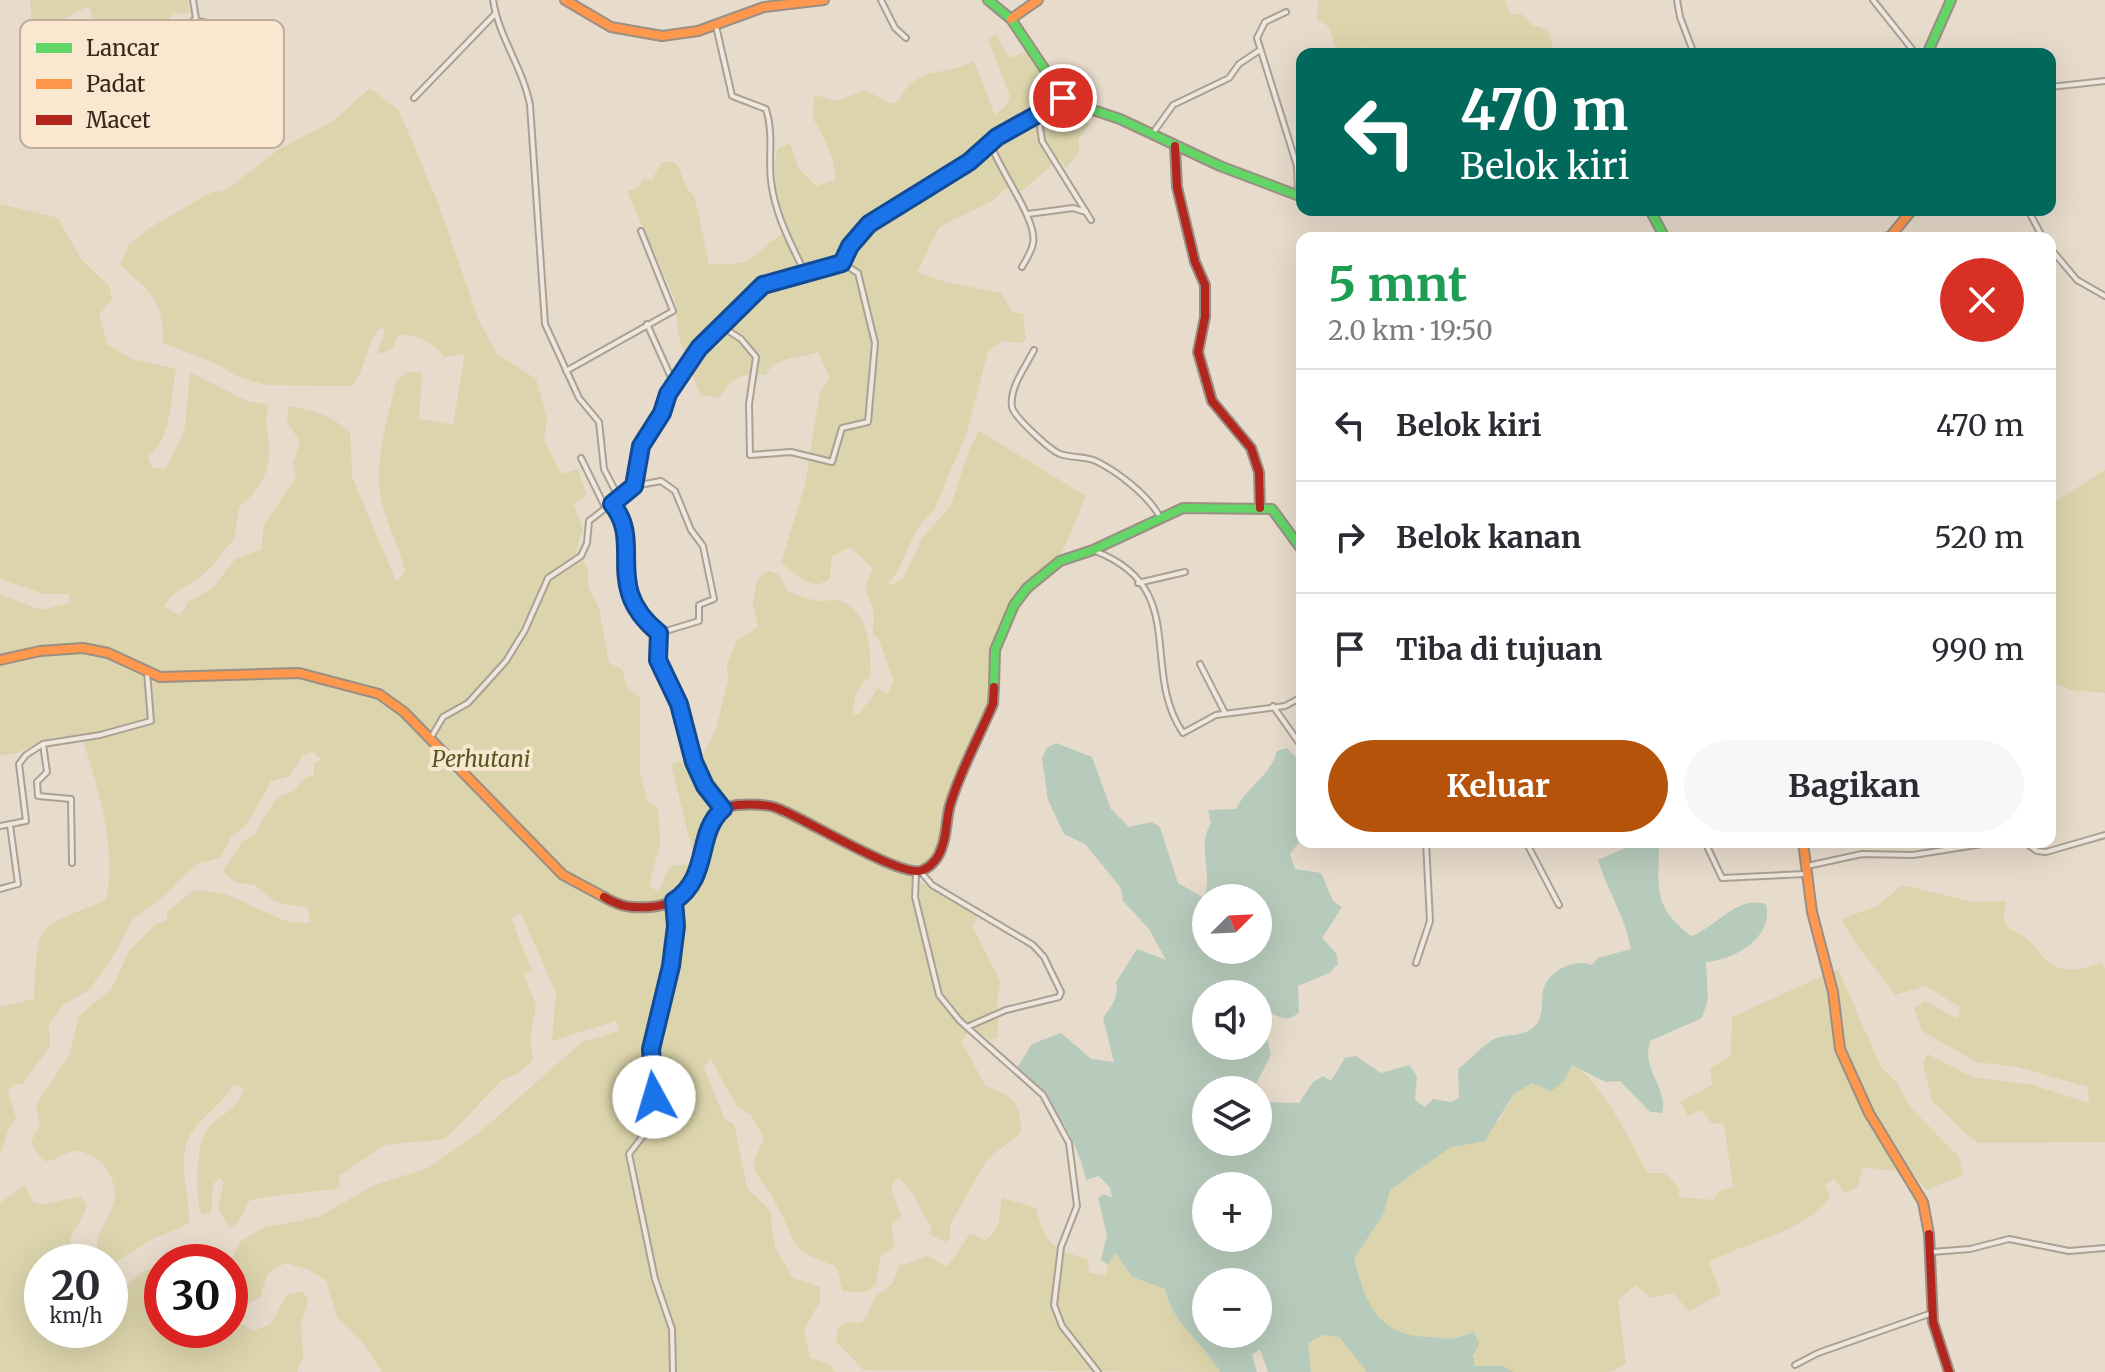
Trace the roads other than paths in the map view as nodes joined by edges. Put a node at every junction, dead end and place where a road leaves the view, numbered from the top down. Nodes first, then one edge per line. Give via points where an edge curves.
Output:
1 (193, 0) edge
2 (493, 0) edge
3 (565, 0) edge
4 (824, 0) edge
5 (881, 0) edge
6 (988, 0) edge
7 (1038, 0) edge
8 (1677, 0) edge
9 (1873, 0) edge
10 (1951, 0) edge
11 (1286, 12) dead end
12 (496, 14) junction
13 (1011, 19) junction
14 (194, 20) edge
15 (715, 25) junction
16 (906, 38) dead end
17 (1692, 48) edge
18 (1911, 48) edge
19 (1930, 48) edge
20 (1260, 50) junction
21 (2105, 81) edge
22 (2056, 86) edge
23 (414, 98) dead end
24 (1062, 100) junction
25 (1038, 113) junction
26 (1153, 133) junction
27 (990, 142) junction
28 (1175, 146) junction
29 (1296, 163) edge
30 (1296, 195) edge
31 (1086, 212) junction
32 (1028, 214) junction
33 (1907, 216) edge
34 (1091, 220) dead end
35 (641, 231) dead end
36 (1893, 232) edge
37 (2056, 255) edge
38 (842, 263) junction
39 (1022, 267) dead end
40 (806, 275) junction
41 (2105, 296) edge
42 (647, 324) junction
43 (721, 326) junction
44 (1034, 350) dead end
45 (566, 371) junction
46 (674, 384) junction
47 (581, 458) dead end
48 (634, 486) junction
49 (619, 498) junction
50 (612, 504) junction
51 (1260, 508) junction
52 (606, 509) junction
53 (1160, 517) junction
54 (1296, 542) edge
55 (1093, 550) junction
56 (1185, 572) dead end
57 (1138, 583) junction
58 (659, 633) junction
59 (0, 660) edge
60 (1200, 664) dead end
61 (147, 672) junction
62 (1296, 700) edge
63 (1273, 706) junction
64 (1225, 713) junction
65 (1296, 739) edge
66 (428, 741) junction
67 (43, 744) junction
68 (723, 809) junction
69 (10, 825) junction
70 (0, 826) edge
71 (2105, 835) edge
72 (1426, 848) edge
73 (1529, 848) edge
74 (1708, 848) edge
75 (1804, 848) edge
76 (1957, 848) edge
77 (2033, 848) edge
78 (72, 863) dead end
79 (918, 872) junction
80 (1806, 874) junction
81 (0, 889) edge
82 (674, 901) junction
83 (1559, 905) dead end
84 (1416, 963) dead end
85 (967, 1027) junction
86 (2105, 1248) edge
87 (1932, 1252) junction
88 (1932, 1313) junction
89 (1795, 1365) dead end
90 (673, 1372) edge
91 (1098, 1372) edge
92 (1949, 1372) edge

1 - 14 street
2 - 12 street
3 - 15 street via 602,27 623,33 690,33
4 - 15 street via 759,8
5 - 16 street
6 - 13 street
7 - 13 street
8 - 17 street
9 - 18 street
10 - 19 street
11 - 20 street via 1262,25
12 - 23 street
12 - 45 street via 528,92 544,314
13 - 24 street
15 - 40 street via 732,96 766,109 773,195
20 - 26 street via 1229,78 1173,105
20 - 29 street
21 - 22 street
24 - 25 street
24 - 26 street
25 - 27 street
25 - 31 street via 1042,141
26 - 28 street
27 - 32 street via 1015,198
27 - 38 street via 969,162 869,224
28 - 30 street
28 - 51 street via 1185,226 1205,285 1198,352 1212,401 1251,448 1259,472
31 - 32 street via 1073,208
31 - 34 street
32 - 39 street via 1033,243
33 - 36 street
35 - 42 street via 674,309
37 - 41 street via 2077,280
38 - 40 street
38 - 43 street via 858,273 875,352 868,422 842,428 832,462 791,452 750,455 749,404 756,357
40 - 43 street via 763,285
42 - 45 street
42 - 46 street
43 - 46 street
44 - 53 street via 1015,389 1015,413 1056,452 1093,460 1112,471
45 - 49 street via 599,422 604,469
46 - 48 street via 641,446
47 - 52 street
48 - 49 street
48 - 58 street via 661,481 675,491 703,546 714,599 699,605 699,622
49 - 50 street
50 - 52 street
50 - 58 street via 622,520 630,601
51 - 53 street via 1188,507
51 - 54 street via 1272,509
52 - 66 street via 589,521 581,556 546,582 503,664 468,703 443,717
53 - 55 street
55 - 57 street via 1127,566
55 - 79 street via 1060,561 1014,605 994,655 989,718 950,805 939,856
56 - 57 street
57 - 64 street via 1159,620 1164,689 1181,731
58 - 68 street via 658,660 679,704 694,762
59 - 61 street via 83,648 108,653
60 - 64 street
61 - 66 street via 173,678 295,672 324,677 387,697
61 - 67 street via 150,722
62 - 63 street
63 - 64 street
63 - 65 street
66 - 82 street via 570,881 624,908
67 - 69 street via 20,761 26,821
67 - 78 street via 47,772 37,782 38,796 71,799
68 - 79 street via 784,809 866,853
68 - 82 street via 714,817 693,886
69 - 70 street
69 - 81 street via 18,884
71 - 77 street via 2046,852
72 - 84 street via 1430,921
73 - 83 street
74 - 80 street via 1722,878
75 - 80 street
76 - 80 street via 1913,855 1862,854
79 - 85 street via 915,897 936,988
79 - 85 street via 1033,945 1061,992
80 - 87 street via 1840,1049 1869,1113 1918,1189
82 - 90 street via 671,966 650,1058 656,1120 629,1154 653,1269 672,1329
85 - 91 street via 1033,1084 1062,1126 1077,1195 1061,1247 1055,1312
86 - 87 street via 2069,1251 2009,1239
87 - 88 street
88 - 89 street
88 - 92 street

